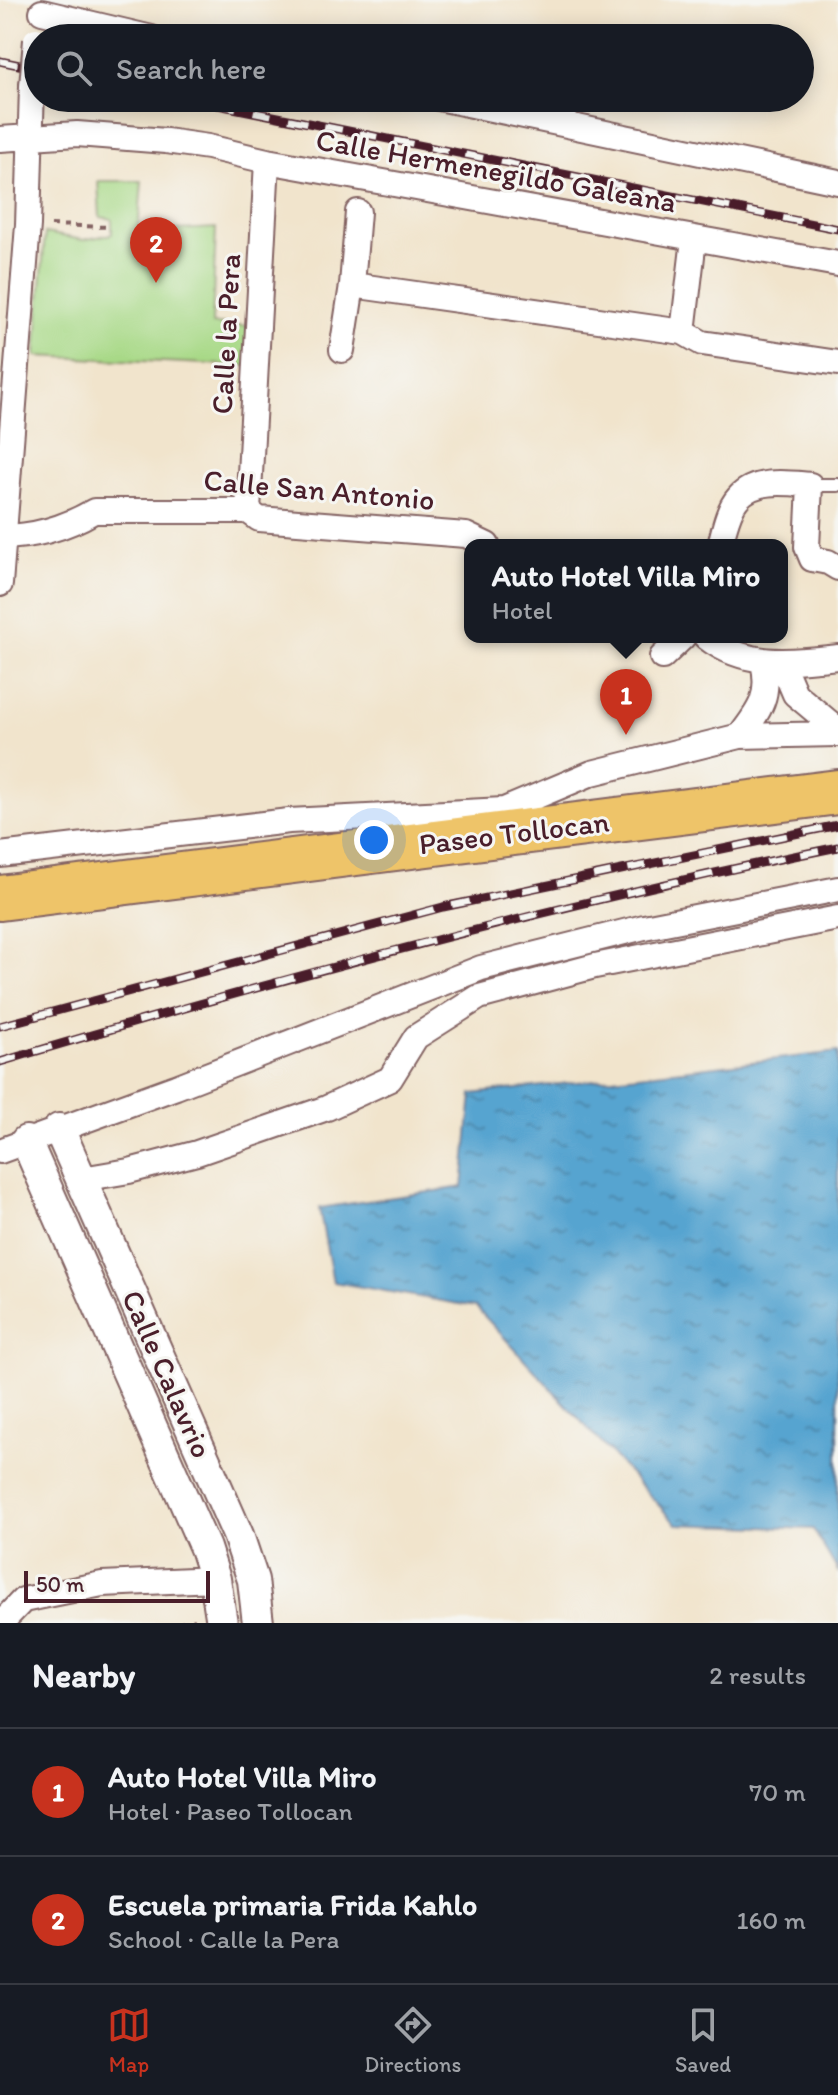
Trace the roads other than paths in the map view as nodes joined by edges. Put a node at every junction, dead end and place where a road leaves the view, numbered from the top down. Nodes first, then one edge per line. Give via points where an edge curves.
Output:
1 (41, 6) edge
2 (103, 24) edge
3 (31, 112) edge
4 (506, 112) edge
5 (0, 139) edge
6 (29, 139) junction
7 (267, 161) junction
8 (838, 182) edge
9 (358, 212) dead end
10 (694, 239) junction
11 (838, 264) edge
12 (352, 285) junction
13 (683, 332) junction
14 (342, 350) dead end
15 (838, 363) edge
16 (810, 485) junction
17 (838, 485) edge
18 (248, 511) junction
19 (2, 537) edge
20 (474, 539) edge
21 (722, 539) edge
22 (838, 568) edge
23 (0, 584) edge
24 (677, 643) edge
25 (715, 643) edge
26 (662, 657) dead end
27 (838, 657) edge
28 (772, 662) junction
29 (838, 732) edge
30 (740, 736) junction
31 (838, 792) edge
32 (0, 855) edge
33 (838, 889) edge
34 (0, 898) edge
35 (838, 918) edge
36 (59, 1129) junction
37 (13, 1146) edge
38 (82, 1179) junction
39 (215, 1579) junction
40 (1, 1623) edge
41 (222, 1623) edge
42 (258, 1623) edge

1 - 2 street
3 - 6 street, bridge
4 - 8 street
5 - 6 street, Calle Hermenegildo Galeana
6 - 7 street, Calle Hermenegildo Galeana via 77,134 166,141
6 - 19 street via 28,225
7 - 10 street, Calle Hermenegildo Galeana
7 - 18 street, Calle la Pera
9 - 12 street
10 - 11 street, Calle Hermenegildo Galeana
10 - 13 street
12 - 13 street
12 - 14 street
13 - 15 street via 702,343
16 - 17 lane
16 - 21 street via 779,482 742,494
16 - 22 street via 809,554
18 - 19 street, Calle San Antonio via 94,511 72,524
18 - 20 street, Calle San Antonio via 259,519
19 - 23 street
24 - 26 street
25 - 28 street
27 - 28 street
28 - 29 street via 795,694
28 - 30 street via 759,710
29 - 30 street
30 - 32 street via 592,773 504,810 289,821
31 - 34 highway, Paseo Tollocan
33 - 36 street via 644,927 481,968
35 - 38 street via 595,966 479,997 416,1037 390,1079 327,1108 197,1153
36 - 37 street
36 - 38 street, Calle Calavrio
37 - 39 street, Calle Calavrio via 205,1548
38 - 42 street, Calle Calavrio via 238,1535 253,1580
39 - 40 street via 102,1584 23,1600
39 - 41 street, Calle Calavrio

